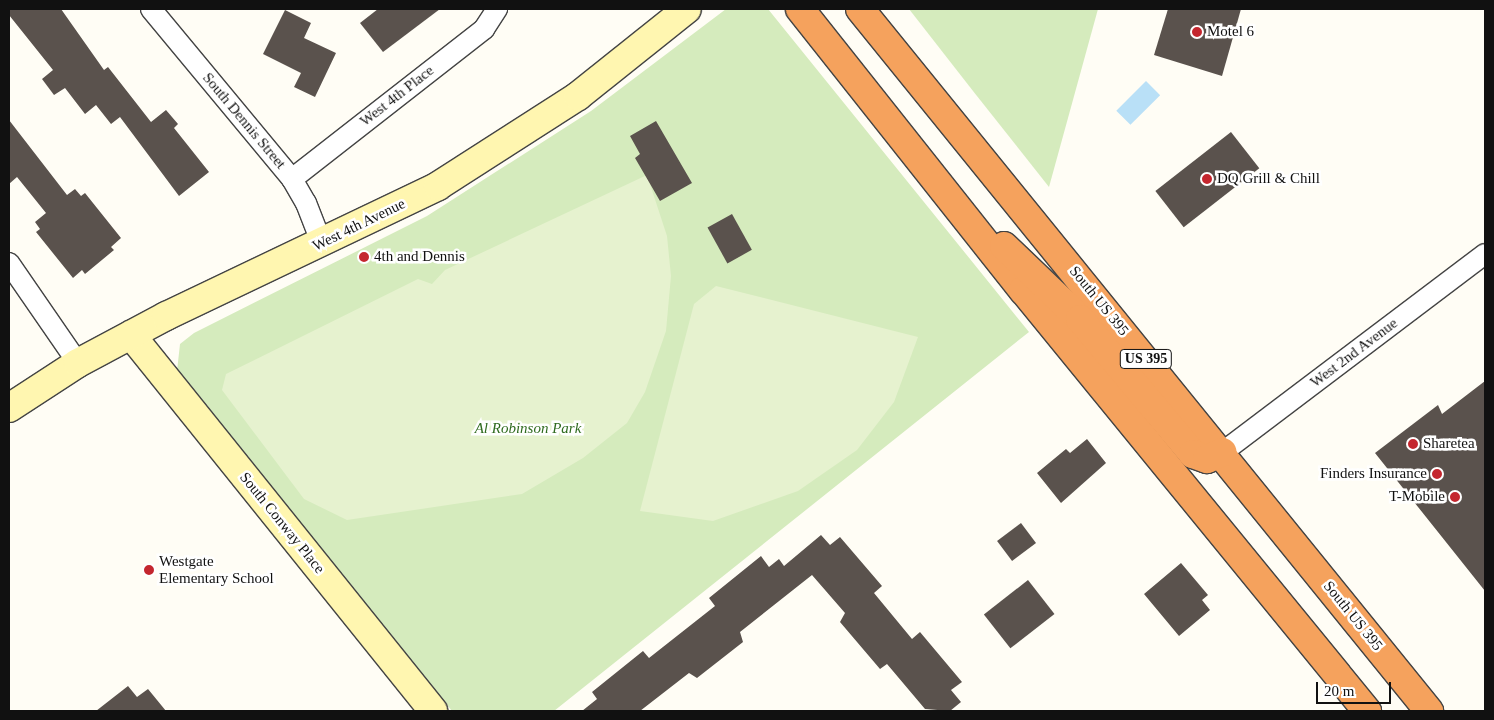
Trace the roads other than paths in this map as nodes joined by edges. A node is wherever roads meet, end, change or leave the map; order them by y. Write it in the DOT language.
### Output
graph roads {
  1 [pos="151,9"];
  2 [pos="497,9"];
  3 [pos="687,9"];
  4 [pos="860,9"];
  5 [pos="802,11"];
  6 [pos="292,179"];
  7 [pos="952,201"];
  8 [pos="322,244"];
  9 [pos="1485,254"];
  10 [pos="9,263"];
  11 [pos="131,335"];
  12 [pos="78,363"];
  13 [pos="9,408"];
  14 [pos="1223,452"];
  15 [pos="433,711"];
  16 [pos="1367,711"];
  17 [pos="1429,711"];
  1 -- 6 [label="street, South Dennis Street"];
  2 -- 6 [label="street, West 4th Place"];
  3 -- 8 [label="street, West 4th Avenue"];
  4 -- 14 [label="highway, South US 395 / US 395"];
  5 -- 7 [label="highway"];
  6 -- 8 [label="street, South Dennis Street"];
  7 -- 14 [label="highway"];
  7 -- 16 [label="highway"];
  8 -- 11 [label="street, West 4th Avenue"];
  9 -- 14 [label="street, West 2nd Avenue"];
  10 -- 12 [label="street"];
  11 -- 12 [label="street, West 4th Avenue"];
  11 -- 15 [label="street, South Conway Place"];
  12 -- 13 [label="street, West 4th Avenue"];
  14 -- 17 [label="highway, South US 395 / US 395"];
}
